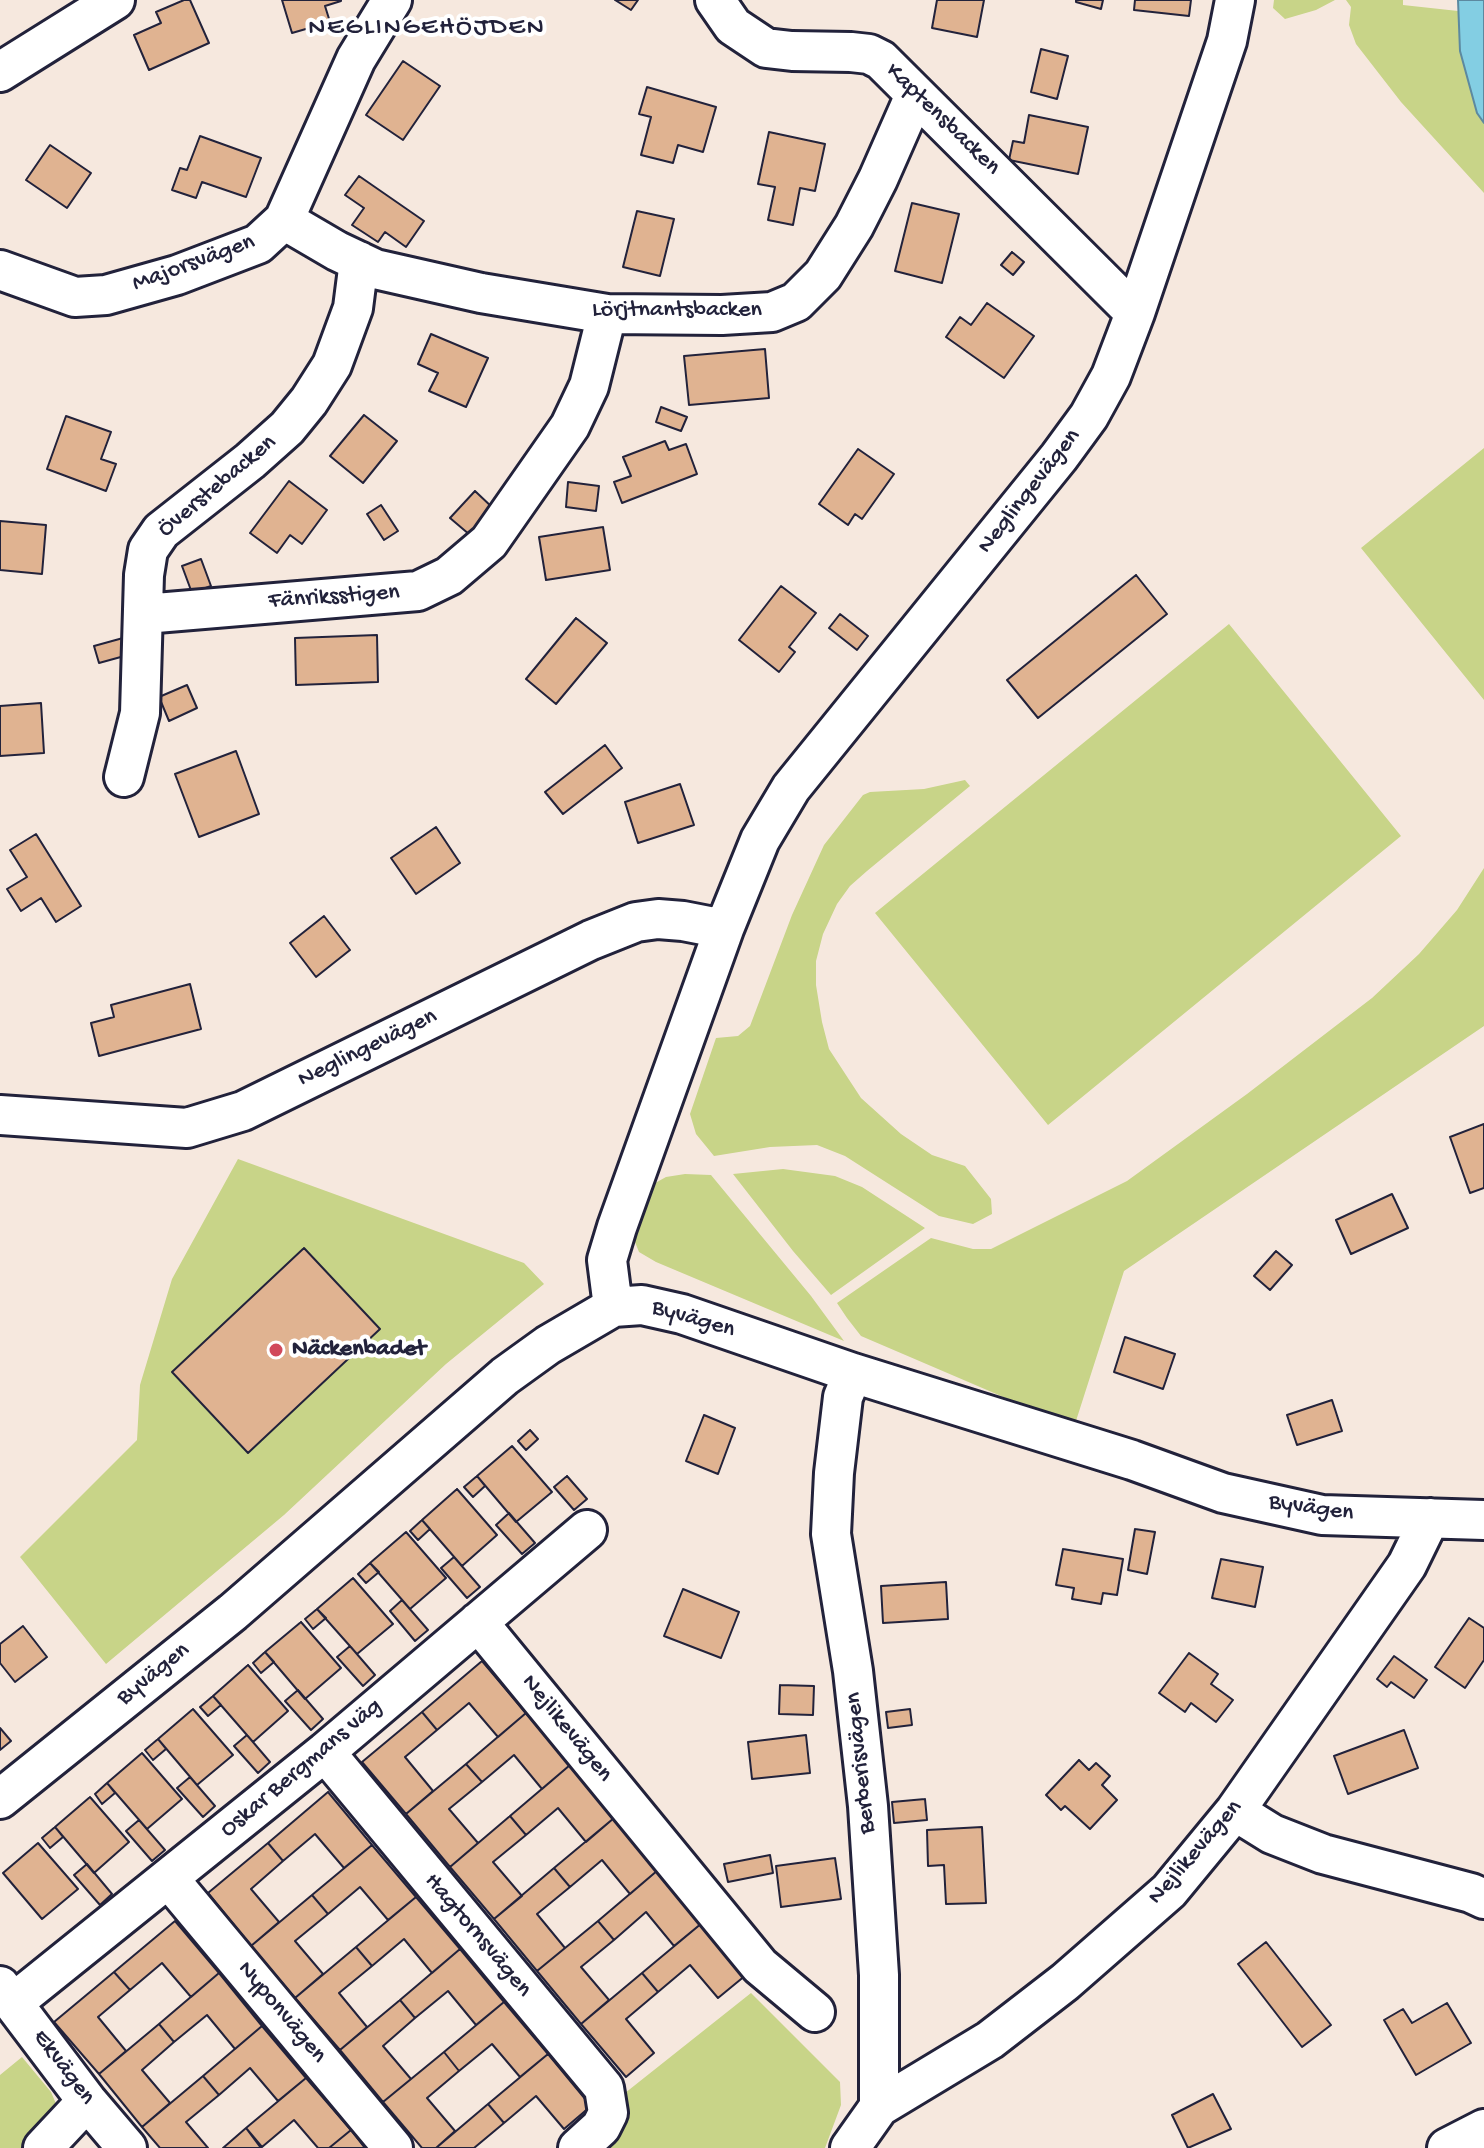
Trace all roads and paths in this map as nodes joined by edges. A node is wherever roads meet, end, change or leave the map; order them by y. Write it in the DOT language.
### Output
graph roads {
  1 [pos="115,0"];
  2 [pos="392,0"];
  3 [pos="715,0"];
  4 [pos="1235,0"];
  5 [pos="0,72"];
  6 [pos="915,95"];
  7 [pos="284,220"];
  8 [pos="359,261"];
  9 [pos="0,270"];
  10 [pos="1135,313"];
  11 [pos="607,314"];
  12 [pos="144,614"];
  13 [pos="124,777"];
  14 [pos="724,929"];
  15 [pos="0,1115"];
  16 [pos="613,1307"];
  17 [pos="853,1373"];
  18 [pos="1430,1518"];
  19 [pos="1484,1520"];
  20 [pos="587,1530"];
  21 [pos="478,1622"];
  22 [pos="325,1752"];
  23 [pos="0,1799"];
  24 [pos="1235,1811"];
  25 [pos="169,1879"];
  26 [pos="1484,1899"];
  27 [pos="7,1994"];
  28 [pos="815,2012"];
  29 [pos="87,2101"];
  30 [pos="879,2107"];
  31 [pos="1484,2129"];
  32 [pos="590,2138"];
  33 [pos="43,2148"];
  34 [pos="127,2148"];
  35 [pos="393,2148"];
  36 [pos="850,2148"];
  37 [pos="1447,2148"];
  1 -- 5 [label="street"];
  2 -- 7 [label="street, Majorsvägen"];
  3 -- 6 [label="street, Kaptensbacken"];
  4 -- 10 [label="street, Neglingevägen"];
  6 -- 10 [label="street, Kaptensbacken"];
  6 -- 11 [label="street, Lörjtnantsbacken"];
  7 -- 8 [label="street, Lörjtnantsbacken"];
  7 -- 9 [label="street, Majorsvägen"];
  8 -- 11 [label="street, Lörjtnantsbacken"];
  8 -- 12 [label="street, Överstebacken"];
  10 -- 14 [label="street, Neglingevägen"];
  11 -- 12 [label="street, Fänriksstigen"];
  12 -- 13 [label="street, Överstebacken"];
  14 -- 15 [label="street, Neglingevägen"];
  14 -- 16 [label="street, Neglingevägen"];
  16 -- 17 [label="street, Byvägen"];
  16 -- 23 [label="street, Byvägen"];
  17 -- 18 [label="street, Byvägen"];
  17 -- 30 [label="street, Berberisvägen"];
  18 -- 19 [label="street, Byvägen"];
  18 -- 24 [label="street, Nejlikevägen"];
  20 -- 21 [label="street, Oskar Bergmans väg"];
  21 -- 22 [label="street, Oskar Bergmans väg"];
  21 -- 28 [label="street, Nejlikevägen"];
  22 -- 25 [label="street, Oskar Bergmans väg"];
  22 -- 32 [label="street, Hagtornsvägen"];
  24 -- 26 [label="street"];
  24 -- 30 [label="street, Nejlikevägen"];
  25 -- 27 [label="street, Oskar Bergmans väg"];
  25 -- 35 [label="street, Nyponvägen"];
  27 -- 29 [label="street, Ekvägen"];
  29 -- 33 [label="street"];
  29 -- 34 [label="street, Ekvägen"];
  30 -- 36 [label="street"];
  31 -- 37 [label="street"];
}
